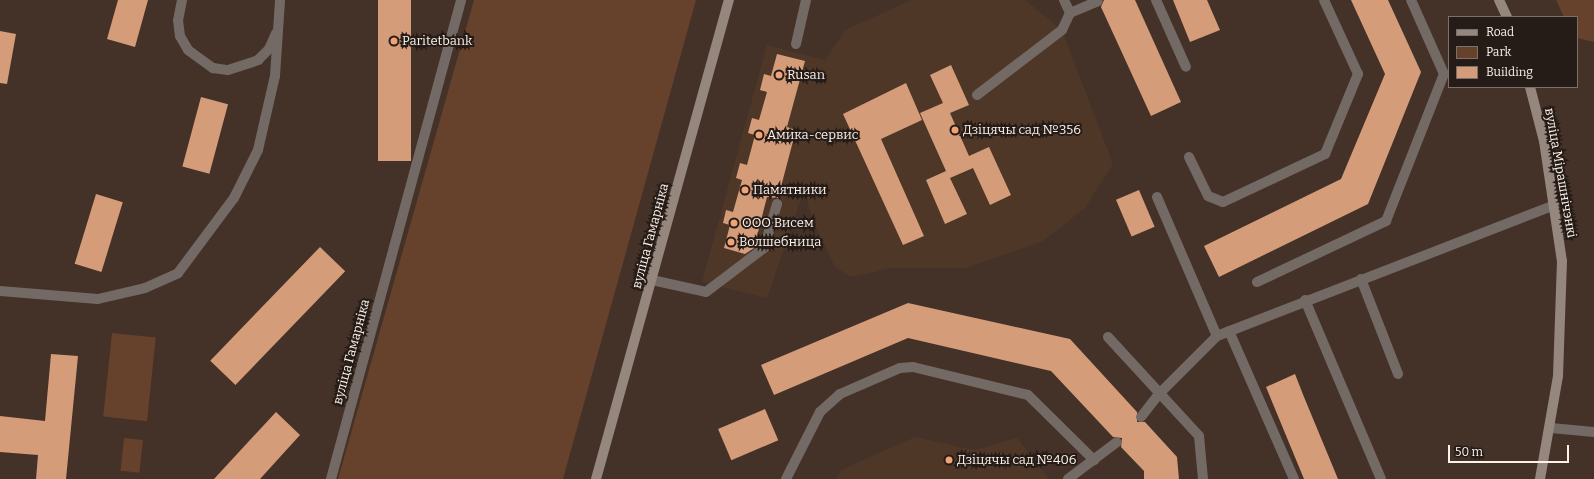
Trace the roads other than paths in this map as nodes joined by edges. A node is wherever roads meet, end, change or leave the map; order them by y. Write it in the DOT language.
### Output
graph roads {
  1 [pos="182,0"];
  2 [pos="274,0"];
  3 [pos="280,0"];
  4 [pos="461,0"];
  5 [pos="729,0"];
  6 [pos="806,0"];
  7 [pos="1064,0"];
  8 [pos="1156,0"];
  9 [pos="1324,0"];
  10 [pos="1411,0"];
  11 [pos="1499,0"];
  12 [pos="1098,1"];
  13 [pos="1070,13"];
  14 [pos="1507,16"];
  15 [pos="280,20"];
  16 [pos="796,44"];
  17 [pos="1186,67"];
  18 [pos="1530,88"];
  19 [pos="977,95"];
  20 [pos="1189,157"];
  21 [pos="1157,197"];
  22 [pos="777,204"];
  23 [pos="1555,205"];
  24 [pos="1361,279"];
  25 [pos="652,280"];
  26 [pos="1257,282"];
  27 [pos="0,291"];
  28 [pos="1305,300"];
  29 [pos="1229,331"];
  30 [pos="1217,336"];
  31 [pos="1108,337"];
  32 [pos="1398,374"];
  33 [pos="1158,394"];
  34 [pos="1141,417"];
  35 [pos="1551,428"];
  36 [pos="1594,432"];
  37 [pos="1117,442"];
  38 [pos="1094,460"];
  39 [pos="331,479"];
  40 [pos="596,479"];
  41 [pos="786,479"];
  42 [pos="1068,479"];
  43 [pos="1203,479"];
  44 [pos="1294,479"];
  45 [pos="1381,479"];
  46 [pos="1540,479"];
  1 -- 15 [label="street"];
  2 -- 15 [label="street"];
  3 -- 15 [label="street"];
  4 -- 39 [label="street, вуліца Гамарніка"];
  5 -- 25 [label="main road, вуліца Гамарніка"];
  6 -- 16 [label="street"];
  7 -- 13 [label="street"];
  8 -- 17 [label="street"];
  9 -- 20 [label="street"];
  10 -- 26 [label="street"];
  11 -- 14 [label="main road"];
  12 -- 13 [label="street"];
  13 -- 19 [label="street"];
  15 -- 27 [label="street"];
  18 -- 23 [label="main road, вуліца Мірашнічэнкі"];
  21 -- 30 [label="street"];
  22 -- 25 [label="street"];
  23 -- 24 [label="street"];
  23 -- 35 [label="main road, вуліца Мірашнічэнкі"];
  24 -- 28 [label="street"];
  24 -- 32 [label="street"];
  25 -- 40 [label="main road, вуліца Гамарніка"];
  28 -- 29 [label="street"];
  28 -- 45 [label="street"];
  29 -- 30 [label="street"];
  29 -- 44 [label="street"];
  30 -- 33 [label="street"];
  31 -- 33 [label="street"];
  33 -- 34 [label="street"];
  33 -- 43 [label="street"];
  35 -- 36 [label="street"];
  35 -- 46 [label="main road, вуліца Мірашнічэнкі"];
  37 -- 38 [label="street"];
  38 -- 41 [label="street"];
  38 -- 42 [label="street"];
}
